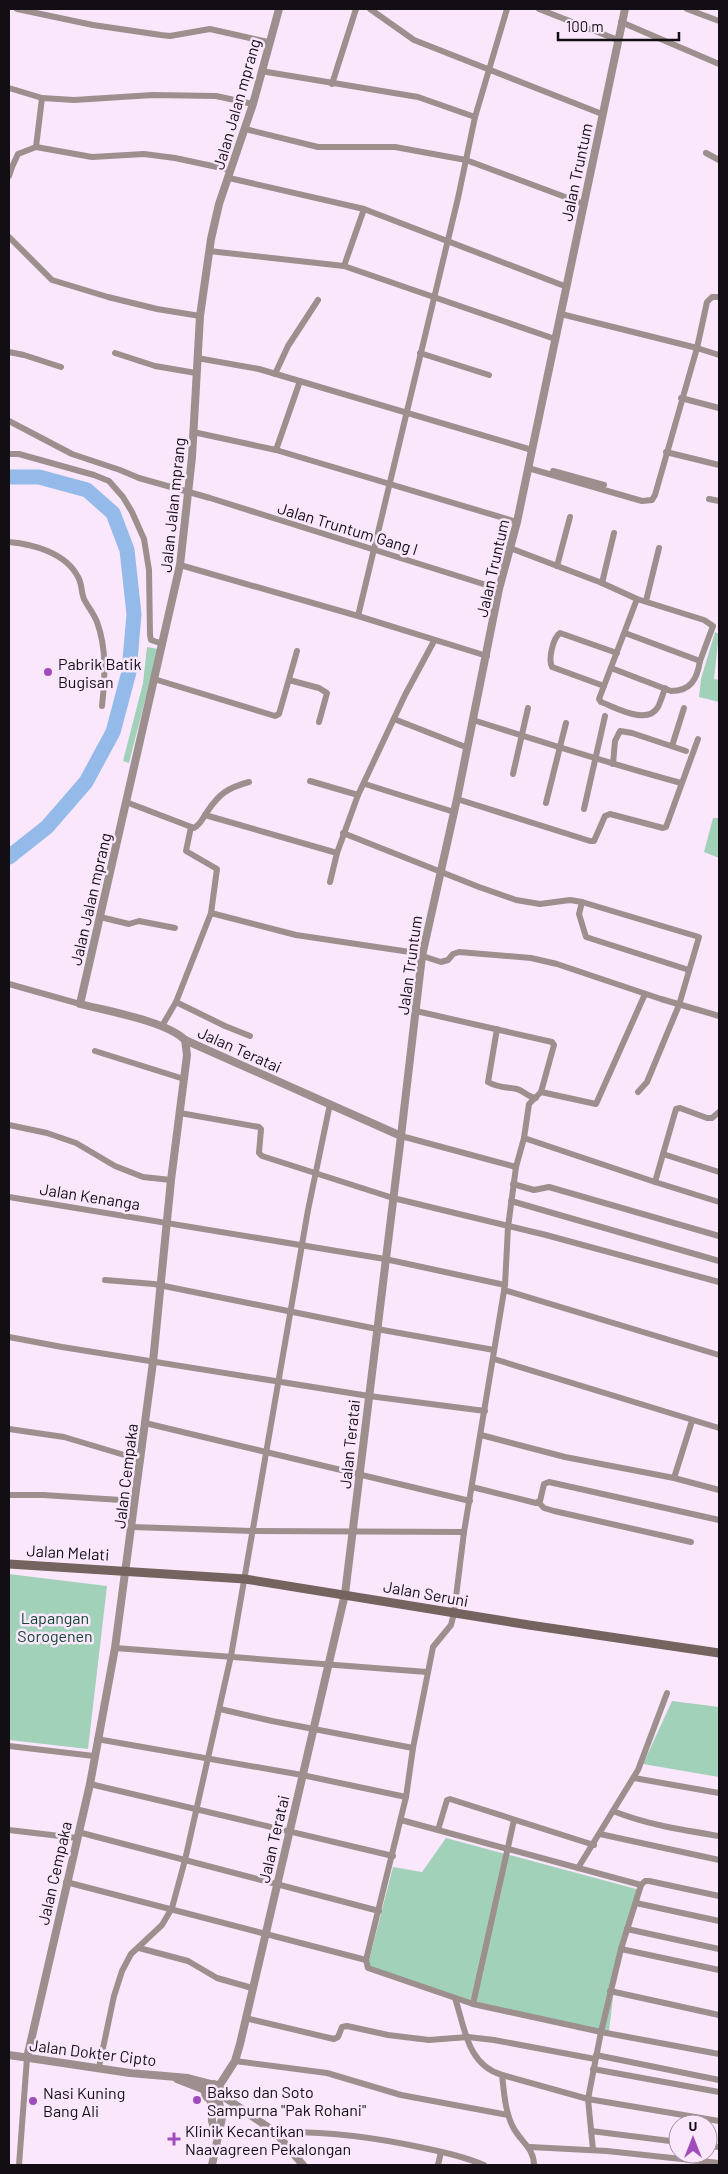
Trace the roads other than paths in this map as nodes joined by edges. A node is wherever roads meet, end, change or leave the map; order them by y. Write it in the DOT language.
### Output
graph roads {
  1 [pos="17,9"];
  2 [pos="279,9"];
  3 [pos="356,9"];
  4 [pos="370,9"];
  5 [pos="507,9"];
  6 [pos="539,9"];
  7 [pos="624,9"];
  8 [pos="687,9"];
  9 [pos="719,21"];
  10 [pos="621,22"];
  11 [pos="618,40"];
  12 [pos="268,42"];
  13 [pos="719,64"];
  14 [pos="489,70"];
  15 [pos="260,71"];
  16 [pos="332,84"];
  17 [pos="9,88"];
  18 [pos="42,98"];
  19 [pos="253,104"];
  20 [pos="602,114"];
  21 [pos="475,117"];
  22 [pos="245,129"];
  23 [pos="36,148"];
  24 [pos="706,153"];
  25 [pos="466,160"];
  26 [pos="719,160"];
  27 [pos="10,167"];
  28 [pos="230,174"];
  29 [pos="9,176"];
  30 [pos="584,204"];
  31 [pos="364,208"];
  32 [pos="9,237"];
  33 [pos="447,241"];
  34 [pos="209,251"];
  35 [pos="344,266"];
  36 [pos="567,287"];
  37 [pos="719,296"];
  38 [pos="434,297"];
  39 [pos="318,300"];
  40 [pos="561,314"];
  41 [pos="200,316"];
  42 [pos="556,339"];
  43 [pos="697,348"];
  44 [pos="9,352"];
  45 [pos="420,353"];
  46 [pos="115,354"];
  47 [pos="719,355"];
  48 [pos="197,358"];
  49 [pos="61,367"];
  50 [pos="196,373"];
  51 [pos="275,374"];
  52 [pos="489,375"];
  53 [pos="300,381"];
  54 [pos="681,398"];
  55 [pos="719,408"];
  56 [pos="406,414"];
  57 [pos="9,421"];
  58 [pos="193,432"];
  59 [pos="276,450"];
  60 [pos="532,450"];
  61 [pos="666,452"];
  62 [pos="9,454"];
  63 [pos="719,465"];
  64 [pos="529,466"];
  65 [pos="390,483"];
  66 [pos="190,492"];
  67 [pos="709,499"];
  68 [pos="719,501"];
  69 [pos="570,518"];
  70 [pos="517,522"];
  71 [pos="614,534"];
  72 [pos="9,542"];
  73 [pos="510,548"];
  74 [pos="659,548"];
  75 [pos="373,550"];
  76 [pos="180,565"];
  77 [pos="557,566"];
  78 [pos="602,583"];
  79 [pos="499,589"];
  80 [pos="637,598"];
  81 [pos="646,601"];
  82 [pos="358,616"];
  83 [pos="716,627"];
  84 [pos="624,633"];
  85 [pos="434,641"];
  86 [pos="163,644"];
  87 [pos="297,651"];
  88 [pos="617,653"];
  89 [pos="487,656"];
  90 [pos="700,662"];
  91 [pos="611,668"];
  92 [pos="154,679"];
  93 [pos="289,680"];
  94 [pos="604,686"];
  95 [pos="665,688"];
  96 [pos="102,706"];
  97 [pos="528,708"];
  98 [pos="684,708"];
  99 [pos="605,716"];
  100 [pos="394,719"];
  101 [pos="474,720"];
  102 [pos="319,722"];
  103 [pos="566,724"];
  104 [pos="522,735"];
  105 [pos="698,739"];
  106 [pos="560,746"];
  107 [pos="672,746"];
  108 [pos="468,748"];
  109 [pos="686,751"];
  110 [pos="596,760"];
  111 [pos="612,764"];
  112 [pos="513,774"];
  113 [pos="310,781"];
  114 [pos="249,782"];
  115 [pos="681,783"];
  116 [pos="365,784"];
  117 [pos="358,795"];
  118 [pos="457,799"];
  119 [pos="126,802"];
  120 [pos="546,803"];
  121 [pos="584,809"];
  122 [pos="447,810"];
  123 [pos="205,815"];
  124 [pos="191,827"];
  125 [pos="343,833"];
  126 [pos="337,854"];
  127 [pos="440,872"];
  128 [pos="330,882"];
  129 [pos="582,902"];
  130 [pos="211,913"];
  131 [pos="100,917"];
  132 [pos="175,928"];
  133 [pos="415,954"];
  134 [pos="689,970"];
  135 [pos="9,984"];
  136 [pos="645,994"];
  137 [pos="176,1002"];
  138 [pos="80,1004"];
  139 [pos="678,1004"];
  140 [pos="416,1011"];
  141 [pos="719,1016"];
  142 [pos="162,1026"];
  143 [pos="497,1029"];
  144 [pos="250,1036"];
  145 [pos="185,1040"];
  146 [pos="95,1051"];
  147 [pos="177,1078"];
  148 [pos="541,1092"];
  149 [pos="638,1092"];
  150 [pos="536,1098"];
  151 [pos="330,1104"];
  152 [pos="719,1112"];
  153 [pos="180,1113"];
  154 [pos="712,1118"];
  155 [pos="719,1122"];
  156 [pos="9,1125"];
  157 [pos="401,1136"];
  158 [pos="524,1138"];
  159 [pos="663,1154"];
  160 [pos="516,1167"];
  161 [pos="719,1172"];
  162 [pos="316,1173"];
  163 [pos="164,1179"];
  164 [pos="655,1182"];
  165 [pos="513,1184"];
  166 [pos="9,1197"];
  167 [pos="393,1198"];
  168 [pos="511,1201"];
  169 [pos="719,1202"];
  170 [pos="161,1221"];
  171 [pos="508,1226"];
  172 [pos="719,1236"];
  173 [pos="303,1245"];
  174 [pos="385,1259"];
  175 [pos="719,1261"];
  176 [pos="105,1280"];
  177 [pos="719,1282"];
  178 [pos="154,1284"];
  179 [pos="504,1287"];
  180 [pos="291,1312"];
  181 [pos="377,1329"];
  182 [pos="9,1336"];
  183 [pos="494,1350"];
  184 [pos="719,1355"];
  185 [pos="494,1359"];
  186 [pos="147,1361"];
  187 [pos="279,1381"];
  188 [pos="369,1396"];
  189 [pos="485,1411"];
  190 [pos="692,1421"];
  191 [pos="145,1423"];
  192 [pos="719,1428"];
  193 [pos="9,1429"];
  194 [pos="481,1435"];
  195 [pos="267,1451"];
  196 [pos="140,1460"];
  197 [pos="360,1474"];
  198 [pos="674,1478"];
  199 [pos="472,1487"];
  200 [pos="719,1490"];
  201 [pos="9,1495"];
  202 [pos="470,1501"];
  203 [pos="538,1502"];
  204 [pos="135,1504"];
  205 [pos="719,1520"];
  206 [pos="132,1527"];
  207 [pos="253,1531"];
  208 [pos="352,1532"];
  209 [pos="464,1532"];
  210 [pos="691,1542"];
  211 [pos="9,1564"];
  212 [pos="126,1570"];
  213 [pos="245,1579"];
  214 [pos="345,1594"];
  215 [pos="454,1613"];
  216 [pos="115,1648"];
  217 [pos="719,1653"];
  218 [pos="231,1656"];
  219 [pos="328,1665"];
  220 [pos="427,1672"];
  221 [pos="667,1693"];
  222 [pos="220,1709"];
  223 [pos="313,1729"];
  224 [pos="97,1739"];
  225 [pos="9,1746"];
  226 [pos="413,1748"];
  227 [pos="94,1756"];
  228 [pos="208,1758"];
  229 [pos="302,1775"];
  230 [pos="634,1778"];
  231 [pos="90,1784"];
  232 [pos="719,1793"];
  233 [pos="406,1797"];
  234 [pos="195,1809"];
  235 [pos="614,1810"];
  236 [pos="401,1820"];
  237 [pos="514,1820"];
  238 [pos="9,1830"];
  239 [pos="438,1830"];
  240 [pos="288,1831"];
  241 [pos="600,1834"];
  242 [pos="77,1835"];
  243 [pos="719,1836"];
  244 [pos="594,1845"];
  245 [pos="507,1850"];
  246 [pos="393,1856"];
  247 [pos="185,1860"];
  248 [pos="719,1860"];
  249 [pos="578,1868"];
  250 [pos="66,1882"];
  251 [pos="276,1884"];
  252 [pos="641,1885"];
  253 [pos="719,1896"];
  254 [pos="636,1903"];
  255 [pos="172,1908"];
  256 [pos="379,1911"];
  257 [pos="719,1921"];
  258 [pos="627,1929"];
  259 [pos="265,1933"];
  260 [pos="139,1948"];
  261 [pos="621,1949"];
  262 [pos="719,1949"];
  263 [pos="366,1960"];
  264 [pos="719,1970"];
  265 [pos="252,1988"];
  266 [pos="610,1991"];
  267 [pos="455,1998"];
  268 [pos="473,2004"];
  269 [pos="719,2015"];
  270 [pos="245,2018"];
  271 [pos="601,2032"];
  272 [pos="468,2038"];
  273 [pos="719,2054"];
  274 [pos="9,2055"];
  275 [pos="596,2057"];
  276 [pos="27,2058"];
  277 [pos="235,2061"];
  278 [pos="99,2067"];
  279 [pos="593,2069"];
  280 [pos="502,2075"];
  281 [pos="719,2080"];
  282 [pos="214,2092"];
  283 [pos="719,2092"];
  284 [pos="588,2098"];
  285 [pos="508,2115"];
  286 [pos="719,2120"];
  287 [pos="591,2130"];
  288 [pos="275,2132"];
  289 [pos="668,2141"];
  290 [pos="530,2147"];
  291 [pos="593,2150"];
  292 [pos="441,2152"];
  293 [pos="719,2163"];
  294 [pos="19,2165"];
  295 [pos="212,2165"];
  296 [pos="303,2165"];
  297 [pos="438,2165"];
  298 [pos="484,2165"];
  299 [pos="534,2165"];
  1 -- 12 [label="street"];
  2 -- 12 [label="street, Jalan Jalan mprang"];
  3 -- 16 [label="street"];
  4 -- 14 [label="street"];
  5 -- 14 [label="street"];
  6 -- 11 [label="street"];
  7 -- 10 [label="street, Jalan Truntum"];
  8 -- 9 [label="street"];
  10 -- 11 [label="street, Jalan Truntum"];
  10 -- 13 [label="street"];
  11 -- 20 [label="street, Jalan Truntum"];
  12 -- 15 [label="street, Jalan Jalan mprang"];
  14 -- 20 [label="street"];
  14 -- 21 [label="street"];
  15 -- 16 [label="street"];
  15 -- 19 [label="street, Jalan Jalan mprang"];
  16 -- 21 [label="street"];
  17 -- 18 [label="street"];
  18 -- 19 [label="street"];
  18 -- 23 [label="street"];
  19 -- 22 [label="street, Jalan Jalan mprang"];
  20 -- 30 [label="street, Jalan Truntum"];
  21 -- 25 [label="street"];
  22 -- 25 [label="street"];
  22 -- 28 [label="street, Jalan Jalan mprang"];
  23 -- 27 [label="street"];
  23 -- 28 [label="street"];
  24 -- 26 [label="street"];
  25 -- 30 [label="street"];
  25 -- 33 [label="street"];
  27 -- 29 [label="street"];
  28 -- 31 [label="street"];
  28 -- 34 [label="street, Jalan Jalan mprang"];
  30 -- 36 [label="street, Jalan Truntum"];
  31 -- 33 [label="street"];
  31 -- 35 [label="street"];
  32 -- 41 [label="street"];
  33 -- 36 [label="street"];
  33 -- 38 [label="street"];
  34 -- 35 [label="street"];
  34 -- 41 [label="street, Jalan Jalan mprang"];
  35 -- 38 [label="street"];
  36 -- 40 [label="street, Jalan Truntum"];
  37 -- 43 [label="street"];
  38 -- 42 [label="street"];
  38 -- 45 [label="street"];
  39 -- 51 [label="street"];
  40 -- 42 [label="street, Jalan Truntum"];
  40 -- 43 [label="street"];
  41 -- 48 [label="street, Jalan Jalan mprang"];
  42 -- 60 [label="street, Jalan Truntum"];
  43 -- 47 [label="street"];
  43 -- 54 [label="street"];
  44 -- 49 [label="street"];
  45 -- 52 [label="street"];
  45 -- 56 [label="street"];
  46 -- 50 [label="street"];
  48 -- 50 [label="street, Jalan Jalan mprang"];
  48 -- 51 [label="street"];
  50 -- 58 [label="street, Jalan Jalan mprang"];
  51 -- 53 [label="street"];
  53 -- 56 [label="street"];
  53 -- 59 [label="street"];
  54 -- 55 [label="street"];
  54 -- 61 [label="street"];
  56 -- 60 [label="street"];
  56 -- 65 [label="street"];
  57 -- 66 [label="street, Jalan Truntum Gang I"];
  58 -- 59 [label="street"];
  58 -- 66 [label="street, Jalan Jalan mprang"];
  59 -- 65 [label="street"];
  60 -- 64 [label="street, Jalan Truntum"];
  61 -- 63 [label="street"];
  61 -- 64 [label="street"];
  62 -- 86 [label="street"];
  64 -- 70 [label="street, Jalan Truntum"];
  65 -- 70 [label="street"];
  65 -- 75 [label="street"];
  66 -- 75 [label="street, Jalan Truntum Gang I"];
  66 -- 76 [label="street, Jalan Jalan mprang"];
  67 -- 68 [label="street"];
  69 -- 77 [label="street"];
  70 -- 73 [label="street, Jalan Truntum"];
  71 -- 78 [label="street"];
  72 -- 96 [label="street"];
  73 -- 77 [label="street"];
  73 -- 79 [label="street, Jalan Truntum"];
  74 -- 81 [label="street"];
  75 -- 79 [label="street, Jalan Truntum Gang I"];
  75 -- 82 [label="street"];
  76 -- 82 [label="street"];
  76 -- 86 [label="street, Jalan Jalan mprang"];
  77 -- 78 [label="street"];
  78 -- 80 [label="street"];
  79 -- 89 [label="street, Jalan Truntum"];
  80 -- 81 [label="street"];
  80 -- 84 [label="street"];
  81 -- 83 [label="street"];
  82 -- 85 [label="street"];
  83 -- 90 [label="street"];
  84 -- 88 [label="street"];
  84 -- 90 [label="street"];
  85 -- 89 [label="street"];
  85 -- 100 [label="street"];
  86 -- 92 [label="street, Jalan Jalan mprang"];
  87 -- 93 [label="street"];
  88 -- 91 [label="street"];
  88 -- 94 [label="street"];
  89 -- 101 [label="street, Jalan Truntum"];
  90 -- 95 [label="street"];
  91 -- 94 [label="street"];
  91 -- 95 [label="street"];
  92 -- 93 [label="street"];
  92 -- 119 [label="street, Jalan Jalan mprang"];
  93 -- 102 [label="street"];
  94 -- 95 [label="street"];
  97 -- 104 [label="street"];
  98 -- 107 [label="street"];
  99 -- 110 [label="street"];
  100 -- 108 [label="street"];
  100 -- 116 [label="street"];
  101 -- 104 [label="street"];
  101 -- 108 [label="street, Jalan Truntum"];
  103 -- 106 [label="street"];
  104 -- 106 [label="street"];
  104 -- 112 [label="street"];
  105 -- 115 [label="street"];
  106 -- 110 [label="street"];
  106 -- 120 [label="street"];
  107 -- 109 [label="street"];
  107 -- 111 [label="street"];
  108 -- 118 [label="street, Jalan Truntum"];
  110 -- 111 [label="street"];
  110 -- 121 [label="street"];
  111 -- 115 [label="street"];
  113 -- 117 [label="street"];
  114 -- 123 [label="street"];
  115 -- 118 [label="street"];
  116 -- 117 [label="street"];
  116 -- 122 [label="street"];
  117 -- 125 [label="street"];
  118 -- 122 [label="street, Jalan Truntum"];
  119 -- 124 [label="street"];
  119 -- 131 [label="street, Jalan Jalan mprang"];
  122 -- 127 [label="street, Jalan Truntum"];
  123 -- 124 [label="street"];
  123 -- 126 [label="street"];
  124 -- 130 [label="street"];
  125 -- 126 [label="street"];
  125 -- 127 [label="street"];
  126 -- 128 [label="street"];
  127 -- 129 [label="street"];
  127 -- 133 [label="street, Jalan Truntum"];
  129 -- 134 [label="street"];
  129 -- 134 [label="street"];
  130 -- 133 [label="street"];
  130 -- 137 [label="street"];
  131 -- 132 [label="street"];
  131 -- 138 [label="street, Jalan Jalan mprang"];
  133 -- 136 [label="street"];
  133 -- 140 [label="street, Jalan Truntum"];
  134 -- 139 [label="street"];
  135 -- 138 [label="street"];
  136 -- 139 [label="street"];
  136 -- 148 [label="street"];
  137 -- 142 [label="street"];
  137 -- 144 [label="street"];
  138 -- 142 [label="street, Jalan Teratai"];
  139 -- 141 [label="street"];
  139 -- 149 [label="street"];
  140 -- 143 [label="street"];
  140 -- 157 [label="street, Jalan Truntum"];
  142 -- 145 [label="street, Jalan Teratai"];
  143 -- 148 [label="street"];
  143 -- 150 [label="street"];
  145 -- 147 [label="street, Jalan Cempaka"];
  145 -- 151 [label="street, Jalan Teratai"];
  146 -- 147 [label="street"];
  147 -- 153 [label="street, Jalan Cempaka"];
  148 -- 150 [label="street"];
  150 -- 158 [label="street"];
  151 -- 157 [label="street, Jalan Teratai"];
  151 -- 162 [label="street"];
  152 -- 154 [label="street"];
  153 -- 162 [label="street"];
  153 -- 163 [label="street, Jalan Cempaka"];
  154 -- 155 [label="street"];
  154 -- 159 [label="street"];
  156 -- 163 [label="street"];
  157 -- 160 [label="street"];
  157 -- 167 [label="street, Jalan Teratai"];
  158 -- 160 [label="street"];
  158 -- 164 [label="street"];
  159 -- 161 [label="street"];
  159 -- 164 [label="street"];
  160 -- 165 [label="street"];
  162 -- 167 [label="street"];
  162 -- 173 [label="street"];
  163 -- 170 [label="street, Jalan Cempaka"];
  164 -- 169 [label="street"];
  165 -- 168 [label="street"];
  165 -- 172 [label="street"];
  166 -- 170 [label="street, Jalan Kenanga"];
  167 -- 171 [label="street"];
  167 -- 174 [label="street, Jalan Teratai"];
  168 -- 171 [label="street"];
  168 -- 175 [label="street"];
  170 -- 173 [label="street, Jalan Kenanga"];
  170 -- 178 [label="street, Jalan Cempaka"];
  171 -- 177 [label="street"];
  171 -- 179 [label="street"];
  173 -- 174 [label="street, Jalan Kenanga"];
  173 -- 180 [label="street"];
  174 -- 179 [label="street, Jalan Kenanga"];
  174 -- 181 [label="street, Jalan Teratai"];
  176 -- 178 [label="street"];
  178 -- 180 [label="street"];
  178 -- 186 [label="street, Jalan Cempaka"];
  179 -- 183 [label="street"];
  179 -- 184 [label="street, Jalan Kenanga"];
  180 -- 181 [label="street"];
  180 -- 187 [label="street"];
  181 -- 183 [label="street"];
  181 -- 188 [label="street, Jalan Teratai"];
  182 -- 186 [label="street"];
  183 -- 185 [label="street"];
  185 -- 189 [label="street"];
  185 -- 190 [label="street"];
  186 -- 187 [label="street"];
  186 -- 191 [label="street, Jalan Cempaka"];
  187 -- 188 [label="street"];
  187 -- 195 [label="street"];
  188 -- 189 [label="street"];
  188 -- 197 [label="street, Jalan Teratai"];
  189 -- 194 [label="street"];
  190 -- 192 [label="street"];
  190 -- 198 [label="street"];
  191 -- 195 [label="street"];
  191 -- 196 [label="street, Jalan Cempaka"];
  193 -- 196 [label="street"];
  194 -- 198 [label="street"];
  194 -- 199 [label="street"];
  195 -- 197 [label="street"];
  195 -- 207 [label="street"];
  196 -- 204 [label="street, Jalan Cempaka"];
  197 -- 202 [label="street"];
  197 -- 208 [label="street, Jalan Teratai"];
  198 -- 200 [label="street"];
  199 -- 202 [label="street"];
  199 -- 203 [label="street"];
  201 -- 204 [label="street"];
  202 -- 209 [label="street"];
  203 -- 205 [label="street"];
  203 -- 210 [label="street"];
  204 -- 206 [label="street, Jalan Cempaka"];
  206 -- 207 [label="street"];
  206 -- 212 [label="street, Jalan Cempaka"];
  207 -- 208 [label="street"];
  207 -- 213 [label="street"];
  208 -- 209 [label="street"];
  208 -- 214 [label="street, Jalan Teratai"];
  209 -- 215 [label="street"];
  211 -- 212 [label="main road, Jalan Melati"];
  212 -- 213 [label="main road, Jalan Seruni"];
  212 -- 216 [label="street, Jalan Cempaka"];
  213 -- 214 [label="main road, Jalan Seruni"];
  213 -- 218 [label="street"];
  214 -- 215 [label="main road, Jalan Seruni"];
  214 -- 219 [label="street, Jalan Teratai"];
  215 -- 217 [label="main road, Jalan Seruni"];
  215 -- 220 [label="street"];
  216 -- 218 [label="street"];
  216 -- 224 [label="street, Jalan Cempaka"];
  218 -- 219 [label="street"];
  218 -- 222 [label="street"];
  219 -- 220 [label="street"];
  219 -- 223 [label="street, Jalan Teratai"];
  220 -- 226 [label="street"];
  221 -- 230 [label="street"];
  222 -- 223 [label="street"];
  222 -- 228 [label="street"];
  223 -- 226 [label="street"];
  223 -- 229 [label="street, Jalan Teratai"];
  224 -- 227 [label="street, Jalan Cempaka"];
  224 -- 228 [label="street"];
  225 -- 227 [label="street"];
  226 -- 233 [label="street"];
  227 -- 231 [label="street, Jalan Cempaka"];
  228 -- 229 [label="street"];
  228 -- 234 [label="street"];
  229 -- 233 [label="street"];
  229 -- 240 [label="street, Jalan Teratai"];
  230 -- 232 [label="street"];
  230 -- 235 [label="street"];
  231 -- 234 [label="street"];
  231 -- 242 [label="street, Jalan Cempaka"];
  233 -- 236 [label="street"];
  234 -- 240 [label="street"];
  234 -- 247 [label="street"];
  235 -- 241 [label="street"];
  235 -- 243 [label="street"];
  236 -- 239 [label="street"];
  236 -- 246 [label="street"];
  237 -- 239 [label="street"];
  237 -- 244 [label="street"];
  237 -- 245 [label="street"];
  238 -- 242 [label="street"];
  239 -- 245 [label="street"];
  240 -- 246 [label="street"];
  240 -- 251 [label="street, Jalan Teratai"];
  241 -- 244 [label="street"];
  241 -- 248 [label="street"];
  242 -- 247 [label="street"];
  242 -- 250 [label="street, Jalan Cempaka"];
  244 -- 249 [label="street"];
  245 -- 249 [label="street"];
  245 -- 268 [label="street"];
  246 -- 256 [label="street"];
  247 -- 251 [label="street"];
  247 -- 255 [label="street"];
  249 -- 252 [label="street"];
  250 -- 255 [label="street"];
  250 -- 276 [label="street, Jalan Cempaka"];
  251 -- 256 [label="street"];
  251 -- 259 [label="street, Jalan Teratai"];
  252 -- 253 [label="street"];
  252 -- 254 [label="street"];
  254 -- 257 [label="street"];
  254 -- 258 [label="street"];
  255 -- 259 [label="street"];
  255 -- 260 [label="street"];
  256 -- 263 [label="street"];
  258 -- 261 [label="street"];
  258 -- 262 [label="street"];
  259 -- 263 [label="street"];
  259 -- 265 [label="street, Jalan Teratai"];
  260 -- 265 [label="street"];
  260 -- 278 [label="street"];
  261 -- 264 [label="street"];
  261 -- 266 [label="street"];
  263 -- 267 [label="street"];
  265 -- 270 [label="street, Jalan Teratai"];
  266 -- 269 [label="street"];
  266 -- 271 [label="street"];
  267 -- 268 [label="street"];
  267 -- 272 [label="street"];
  268 -- 271 [label="street"];
  270 -- 272 [label="street"];
  270 -- 277 [label="street, Jalan Teratai"];
  271 -- 273 [label="street"];
  271 -- 275 [label="street"];
  272 -- 275 [label="street"];
  272 -- 280 [label="street"];
  274 -- 276 [label="street, Jalan Dokter Cipto"];
  275 -- 279 [label="street"];
  275 -- 281 [label="street"];
  276 -- 278 [label="street, Jalan Dokter Cipto"];
  276 -- 294 [label="street"];
  277 -- 282 [label="street, Jalan Teratai"];
  277 -- 285 [label="street"];
  278 -- 282 [label="street, Jalan Dokter Cipto"];
  279 -- 283 [label="street"];
  279 -- 284 [label="street"];
  280 -- 284 [label="street"];
  280 -- 285 [label="street"];
  282 -- 288 [label="street"];
  282 -- 295 [label="street"];
  284 -- 286 [label="street"];
  284 -- 287 [label="street"];
  285 -- 290 [label="street"];
  287 -- 289 [label="street"];
  287 -- 291 [label="street"];
  288 -- 292 [label="street"];
  288 -- 296 [label="street"];
  290 -- 291 [label="street"];
  290 -- 299 [label="street"];
  291 -- 293 [label="street"];
  292 -- 297 [label="street"];
  292 -- 298 [label="street"];
}
